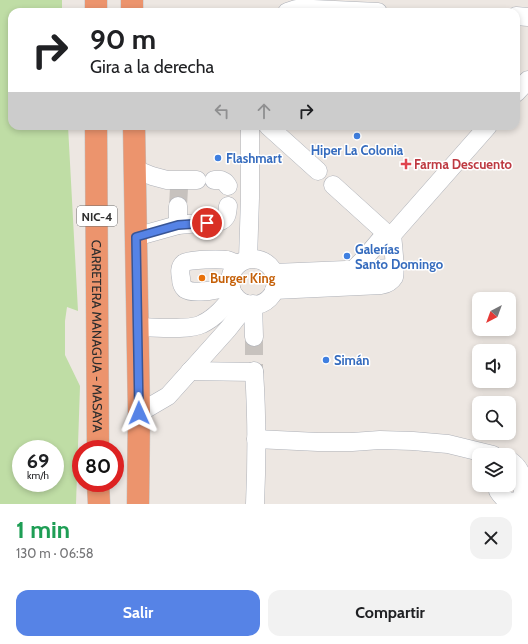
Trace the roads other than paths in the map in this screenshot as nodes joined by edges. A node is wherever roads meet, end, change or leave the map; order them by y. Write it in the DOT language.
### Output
graph roads {
  1 [pos="528,80"];
  2 [pos="520,89"];
  3 [pos="96,130"];
  4 [pos="134,130"];
  5 [pos="250,130"];
  6 [pos="272,130"];
  7 [pos="484,130"];
  8 [pos="135,169"];
  9 [pos="318,171"];
  10 [pos="213,182"];
  11 [pos="333,185"];
  12 [pos="178,206"];
  13 [pos="228,206"];
  14 [pos="178,225"];
  15 [pos="389,234"];
  16 [pos="136,237"];
  17 [pos="243,262"];
  18 [pos="394,268"];
  19 [pos="354,269"];
  20 [pos="274,281"];
  21 [pos="241,298"];
  22 [pos="137,327"];
  23 [pos="254,337"];
  24 [pos="190,371"];
  25 [pos="139,413"];
  26 [pos="256,439"];
  27 [pos="98,440"];
  28 [pos="472,450"];
  29 [pos="98,492"];
  30 [pos="99,504"];
  31 [pos="138,504"];
  32 [pos="255,504"];
  1 -- 2 [label="lane"];
  3 -- 27 [label="highway, CARRETERA MANAGUA - MASAYA / NIC-4"];
  4 -- 8 [label="highway, NIC-4"];
  5 -- 17 [label="lane"];
  6 -- 9 [label="lane"];
  7 -- 15 [label="lane"];
  8 -- 10 [label="lane"];
  8 -- 16 [label="highway, NIC-4"];
  11 -- 15 [label="lane"];
  12 -- 14 [label="lane"];
  13 -- 14 [label="lane"];
  14 -- 16 [label="lane"];
  15 -- 18 [label="lane"];
  15 -- 19 [label="lane"];
  16 -- 22 [label="highway, NIC-4"];
  17 -- 20 [label="lane"];
  17 -- 21 [label="lane"];
  17 -- 21 [label="lane"];
  18 -- 19 [label="lane"];
  18 -- 20 [label="lane"];
  19 -- 20 [label="lane"];
  20 -- 21 [label="lane"];
  21 -- 22 [label="lane"];
  21 -- 23 [label="lane"];
  21 -- 24 [label="lane"];
  22 -- 25 [label="highway, NIC-4"];
  24 -- 25 [label="lane"];
  24 -- 26 [label="lane"];
  25 -- 31 [label="highway, NIC-4"];
  26 -- 28 [label="lane"];
  26 -- 32 [label="lane"];
  29 -- 30 [label="highway"];
}
